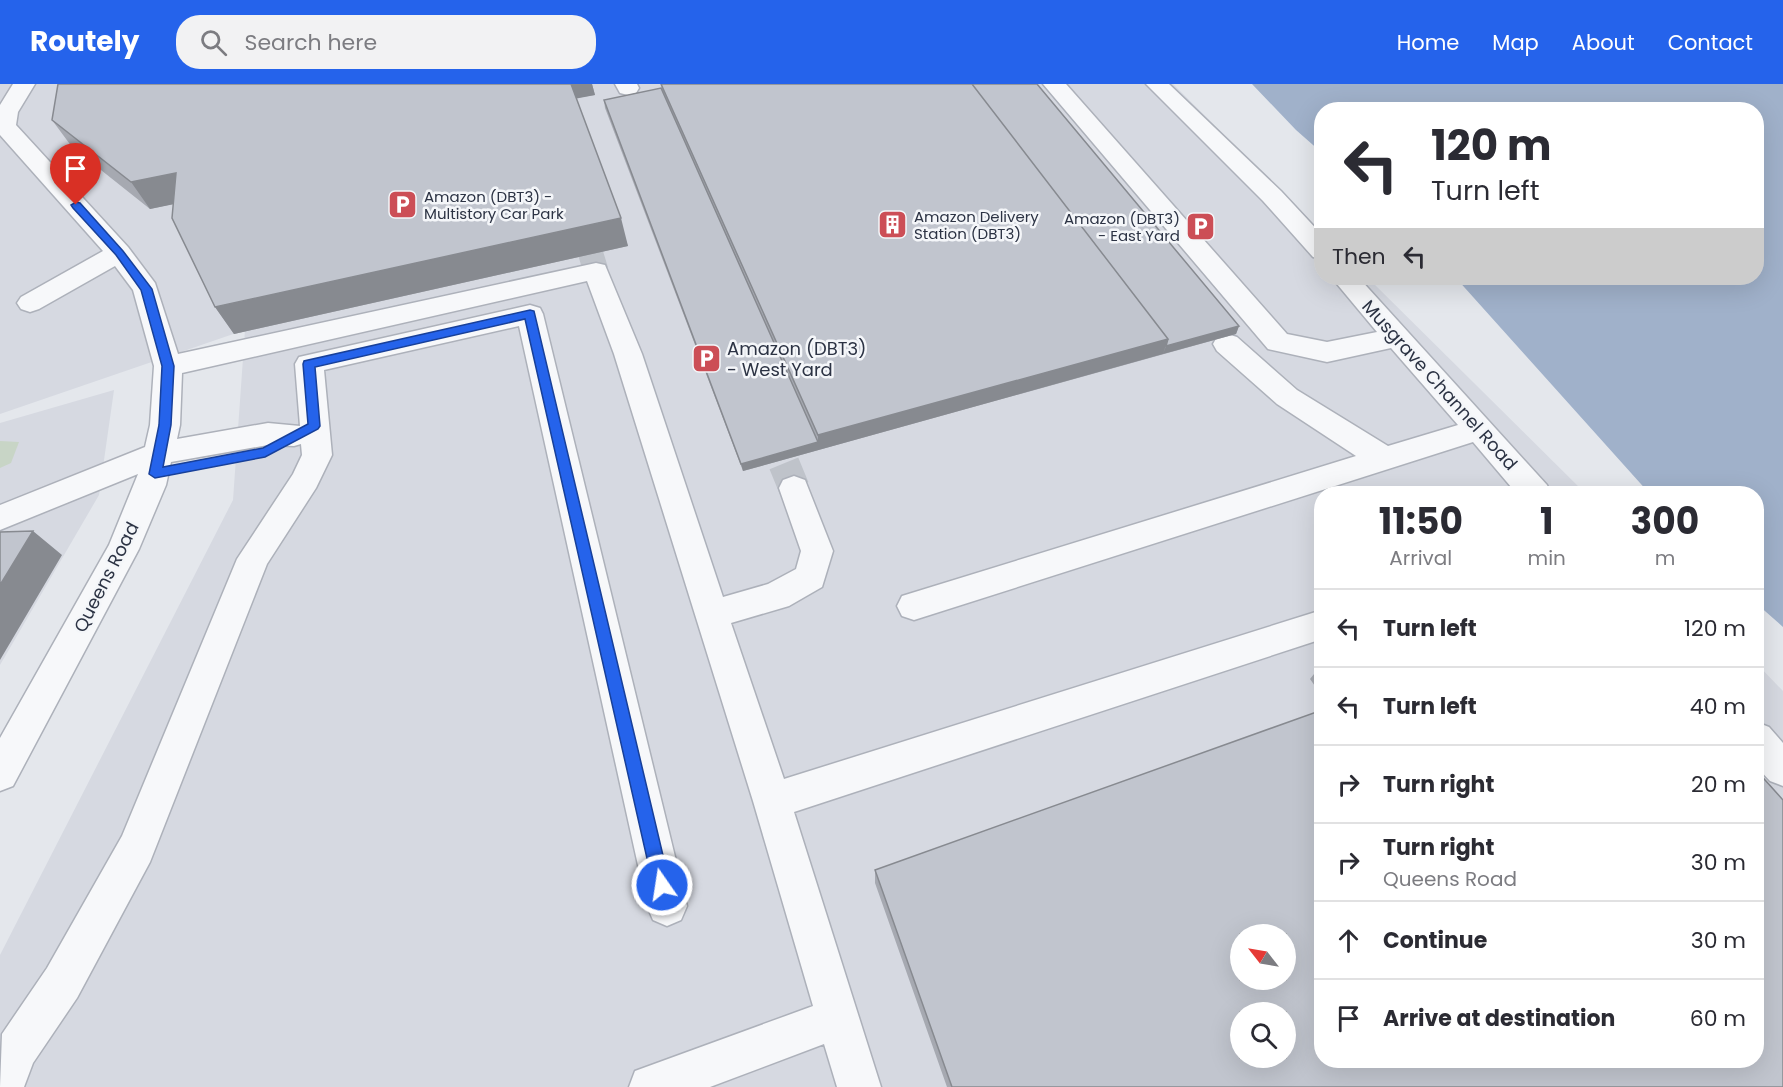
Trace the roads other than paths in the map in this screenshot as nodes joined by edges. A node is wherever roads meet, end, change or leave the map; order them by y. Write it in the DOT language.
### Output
graph roads {
  1 [pos="24,84"];
  2 [pos="1054,84"];
  3 [pos="1157,84"];
  4 [pos="0,95"];
  5 [pos="2,123"];
  6 [pos="1314,242"];
  7 [pos="119,253"];
  8 [pos="1351,285"];
  9 [pos="30,303"];
  10 [pos="1398,337"];
  11 [pos="1227,344"];
  12 [pos="168,366"];
  13 [pos="1479,429"];
  14 [pos="304,431"];
  15 [pos="1384,458"];
  16 [pos="158,463"];
  17 [pos="1529,486"];
  18 [pos="794,488"];
  19 [pos="0,518"];
  20 [pos="914,606"];
  21 [pos="711,614"];
  22 [pos="1314,627"];
  23 [pos="1764,749"];
  24 [pos="1783,769"];
  25 [pos="0,774"];
  26 [pos="772,801"];
  27 [pos="667,906"];
  28 [pos="838,1018"];
  29 [pos="4,1072"];
  30 [pos="651,1087"];
  31 [pos="859,1087"];
  1 -- 4 [label="street"];
  1 -- 5 [label="street"];
  2 -- 10 [label="street"];
  3 -- 6 [label="street"];
  5 -- 7 [label="street, Queens Road"];
  7 -- 9 [label="street"];
  7 -- 12 [label="street, Queens Road"];
  8 -- 10 [label="street, Musgrave Channel Road"];
  10 -- 13 [label="street, Musgrave Channel Road"];
  11 -- 15 [label="street"];
  12 -- 16 [label="street, Queens Road"];
  12 -- 21 [label="street"];
  13 -- 15 [label="street"];
  13 -- 17 [label="street, Musgrave Channel Road"];
  14 -- 16 [label="street"];
  14 -- 27 [label="street"];
  14 -- 29 [label="street"];
  15 -- 20 [label="street"];
  16 -- 19 [label="street"];
  16 -- 25 [label="street, Queens Road"];
  18 -- 21 [label="street"];
  21 -- 26 [label="street"];
  22 -- 26 [label="street"];
  23 -- 24 [label="street"];
  26 -- 28 [label="street"];
  28 -- 30 [label="street"];
  28 -- 31 [label="street"];
}
